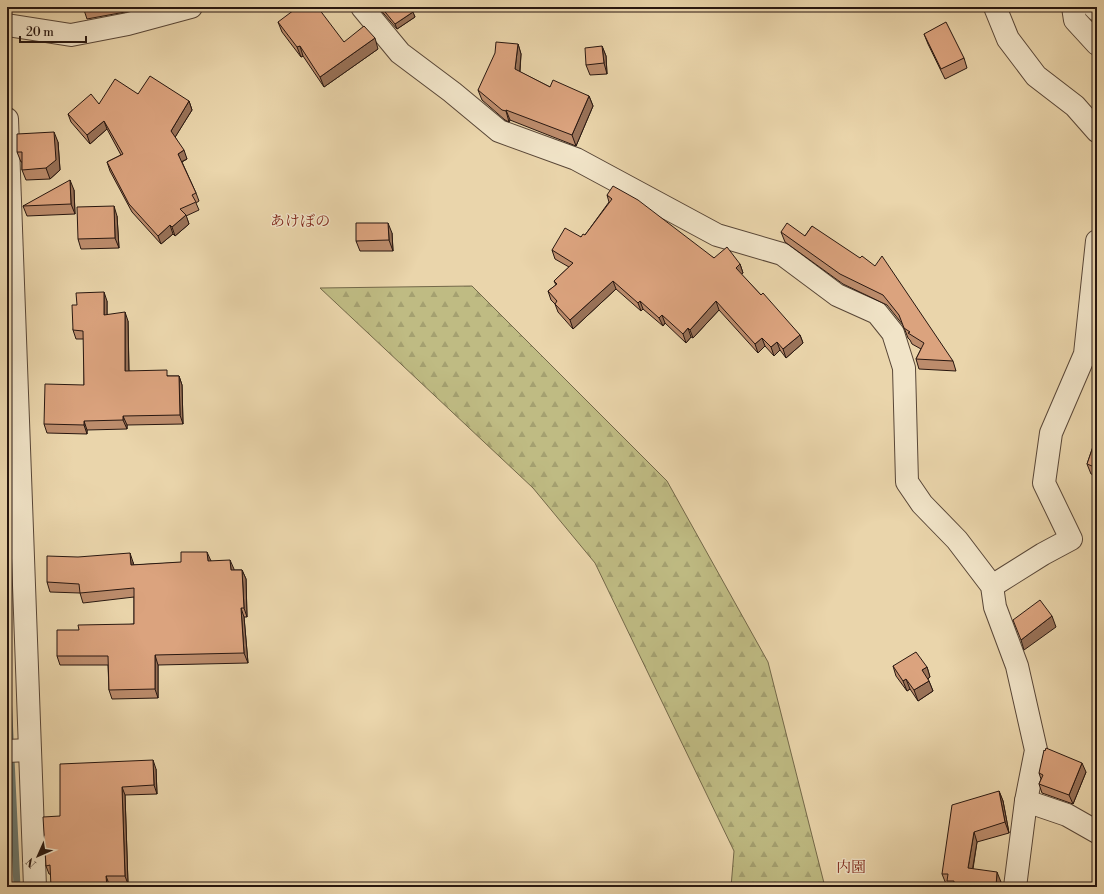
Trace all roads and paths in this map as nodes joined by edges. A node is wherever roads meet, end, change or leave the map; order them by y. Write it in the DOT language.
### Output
graph roads {
  1 [pos="190,7"];
  2 [pos="362,7"];
  3 [pos="995,7"];
  4 [pos="1073,7"];
  5 [pos="1094,7"];
  6 [pos="1097,10"];
  7 [pos="7,25"];
  8 [pos="1097,44"];
  9 [pos="7,119"];
  10 [pos="1097,131"];
  11 [pos="1097,241"];
  12 [pos="10,289"];
  13 [pos="992,586"];
  14 [pos="19,750"];
  15 [pos="1026,801"];
  16 [pos="1097,832"];
  17 [pos="35,887"];
  18 [pos="1015,887"];
  1 -- 7 [label="street"];
  2 -- 13 [label="street"];
  3 -- 10 [label="street"];
  4 -- 8 [label="street"];
  5 -- 6 [label="street"];
  9 -- 12 [label="street"];
  11 -- 13 [label="street"];
  12 -- 14 [label="street"];
  13 -- 15 [label="street"];
  14 -- 17 [label="street"];
  15 -- 16 [label="street"];
  15 -- 18 [label="street"];
}
